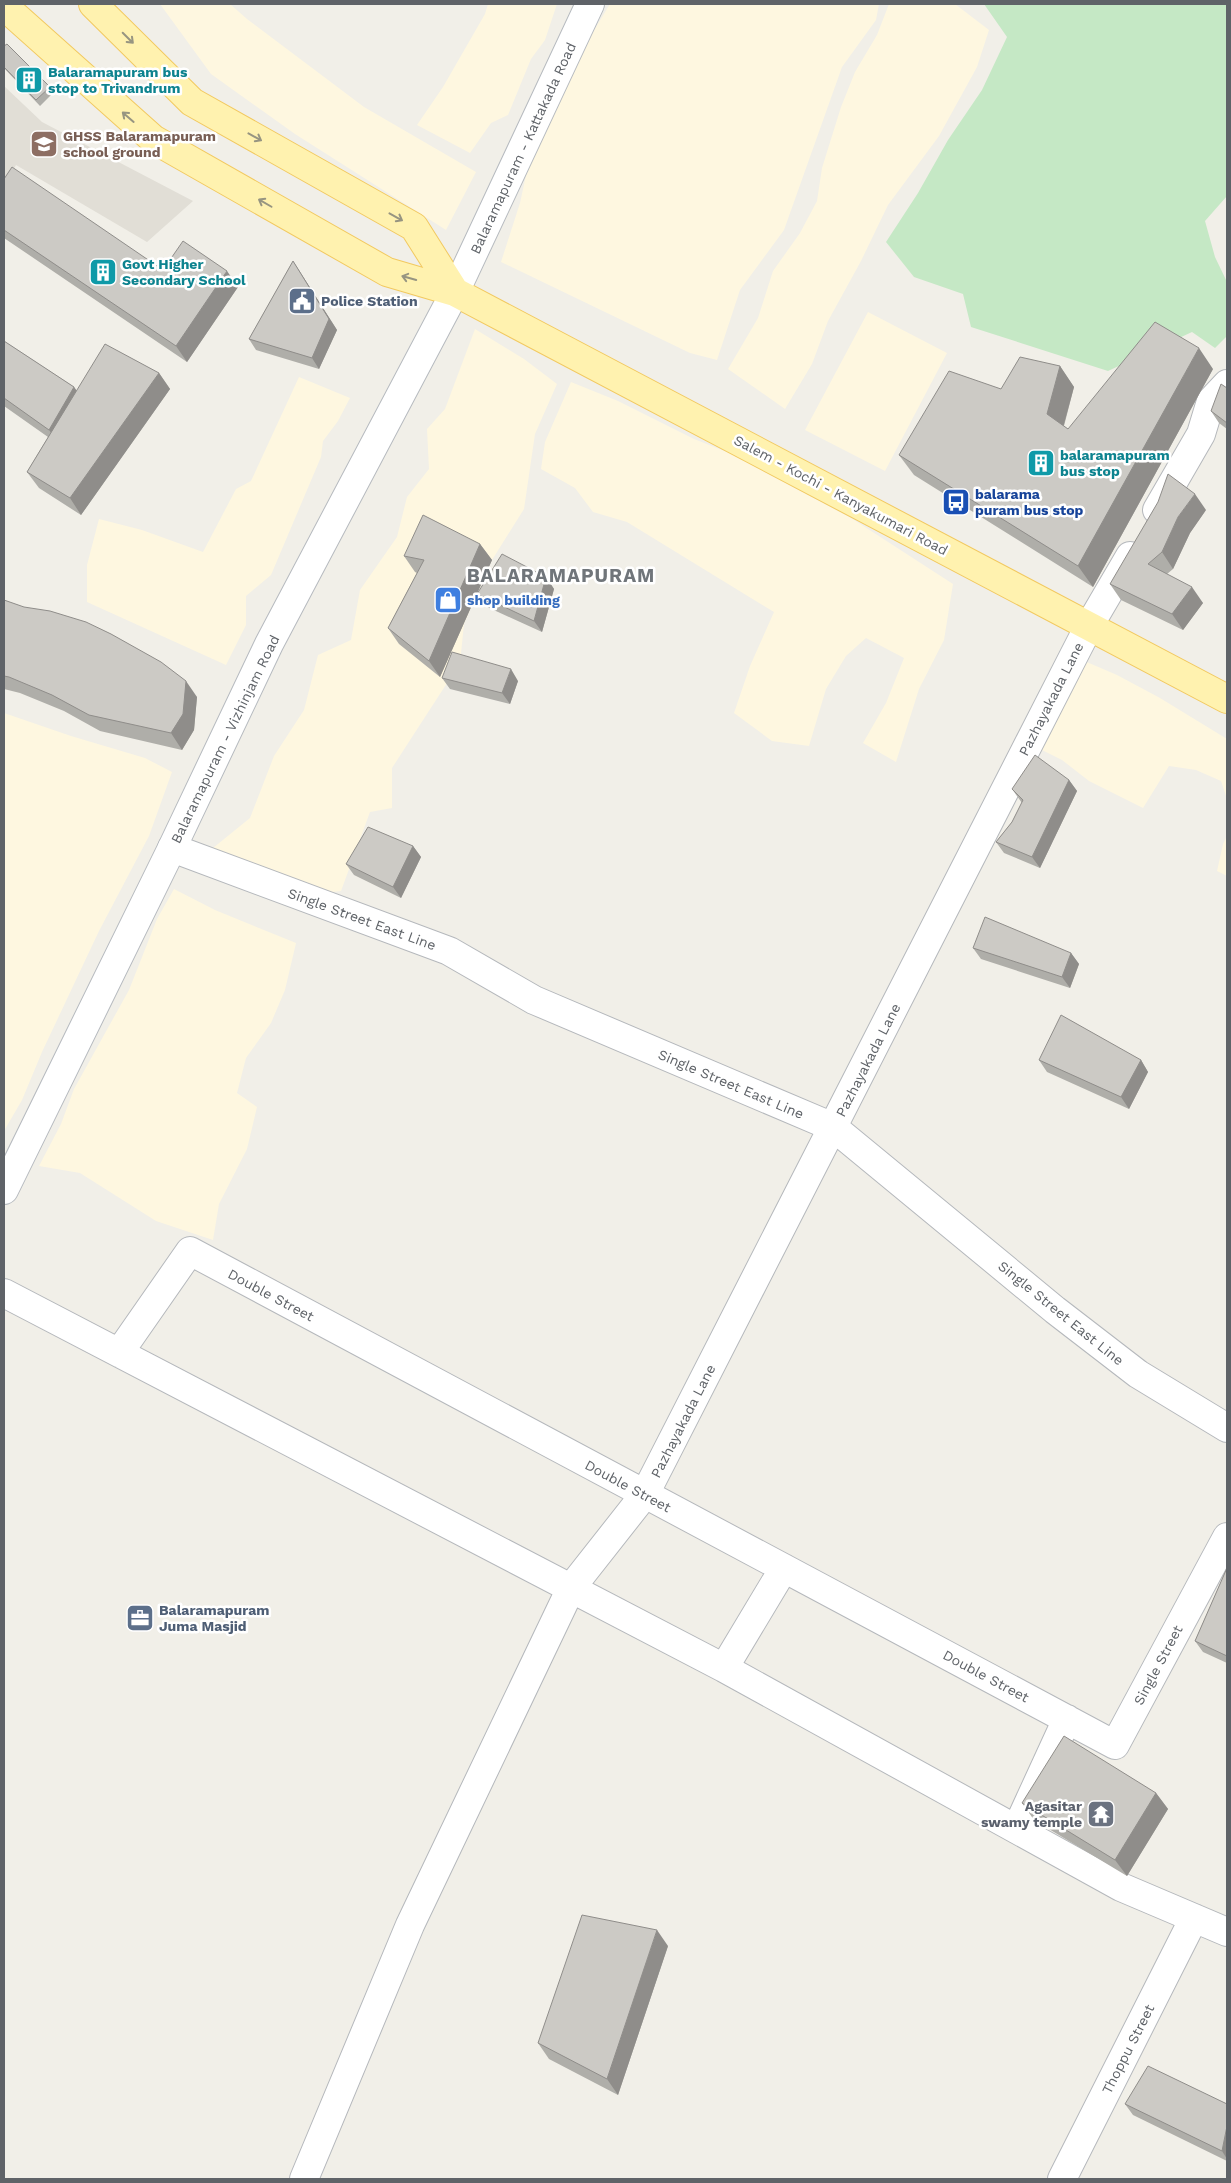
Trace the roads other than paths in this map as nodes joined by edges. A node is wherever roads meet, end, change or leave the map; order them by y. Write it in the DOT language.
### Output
graph roads {
  1 [pos="93,4"];
  2 [pos="590,4"];
  3 [pos="4,6"];
  4 [pos="455,292"];
  5 [pos="1227,384"];
  6 [pos="1089,626"];
  7 [pos="1227,699"];
  8 [pos="172,848"];
  9 [pos="833,1127"];
  10 [pos="4,1190"];
  11 [pos="4,1293"];
  12 [pos="118,1353"];
  13 [pos="1227,1428"];
  14 [pos="645,1494"];
  15 [pos="1227,1537"];
  16 [pos="784,1568"];
  17 [pos="571,1588"];
  18 [pos="724,1668"];
  19 [pos="1067,1719"];
  20 [pos="1017,1828"];
  21 [pos="1194,1918"];
  22 [pos="1227,1932"];
  23 [pos="304,2179"];
  24 [pos="1062,2179"];
  1 -- 4 [label="main road, one-way"];
  2 -- 4 [label="street, Balaramapuram - Kattakada Road"];
  4 -- 3 [label="main road, Salem - Kochi - Kanyakumari Road, one-way"];
  4 -- 6 [label="main road, Salem - Kochi - Kanyakumari Road"];
  4 -- 8 [label="street, Balaramapuram - Vizhinjam Road"];
  5 -- 6 [label="street, Pazhayakada Lane"];
  6 -- 7 [label="main road, Salem - Kochi - Kanyakumari Road"];
  6 -- 9 [label="street, Pazhayakada Lane"];
  8 -- 9 [label="street, Single Street East Line"];
  8 -- 10 [label="street, Balaramapuram - Vizhinjam Road"];
  9 -- 13 [label="street, Single Street East Line"];
  9 -- 14 [label="street, Pazhayakada Lane"];
  11 -- 12 [label="street"];
  12 -- 14 [label="street, Double Street"];
  12 -- 17 [label="street"];
  14 -- 16 [label="street, Double Street"];
  14 -- 17 [label="street, Pazhayakada Lane"];
  15 -- 19 [label="street, Single Street"];
  16 -- 18 [label="street"];
  16 -- 19 [label="street, Double Street"];
  17 -- 18 [label="street"];
  17 -- 23 [label="street, Pazhayakada Lane"];
  18 -- 20 [label="street"];
  19 -- 20 [label="street"];
  20 -- 21 [label="street"];
  21 -- 22 [label="street"];
  21 -- 24 [label="street, Thoppu Street"];
}
